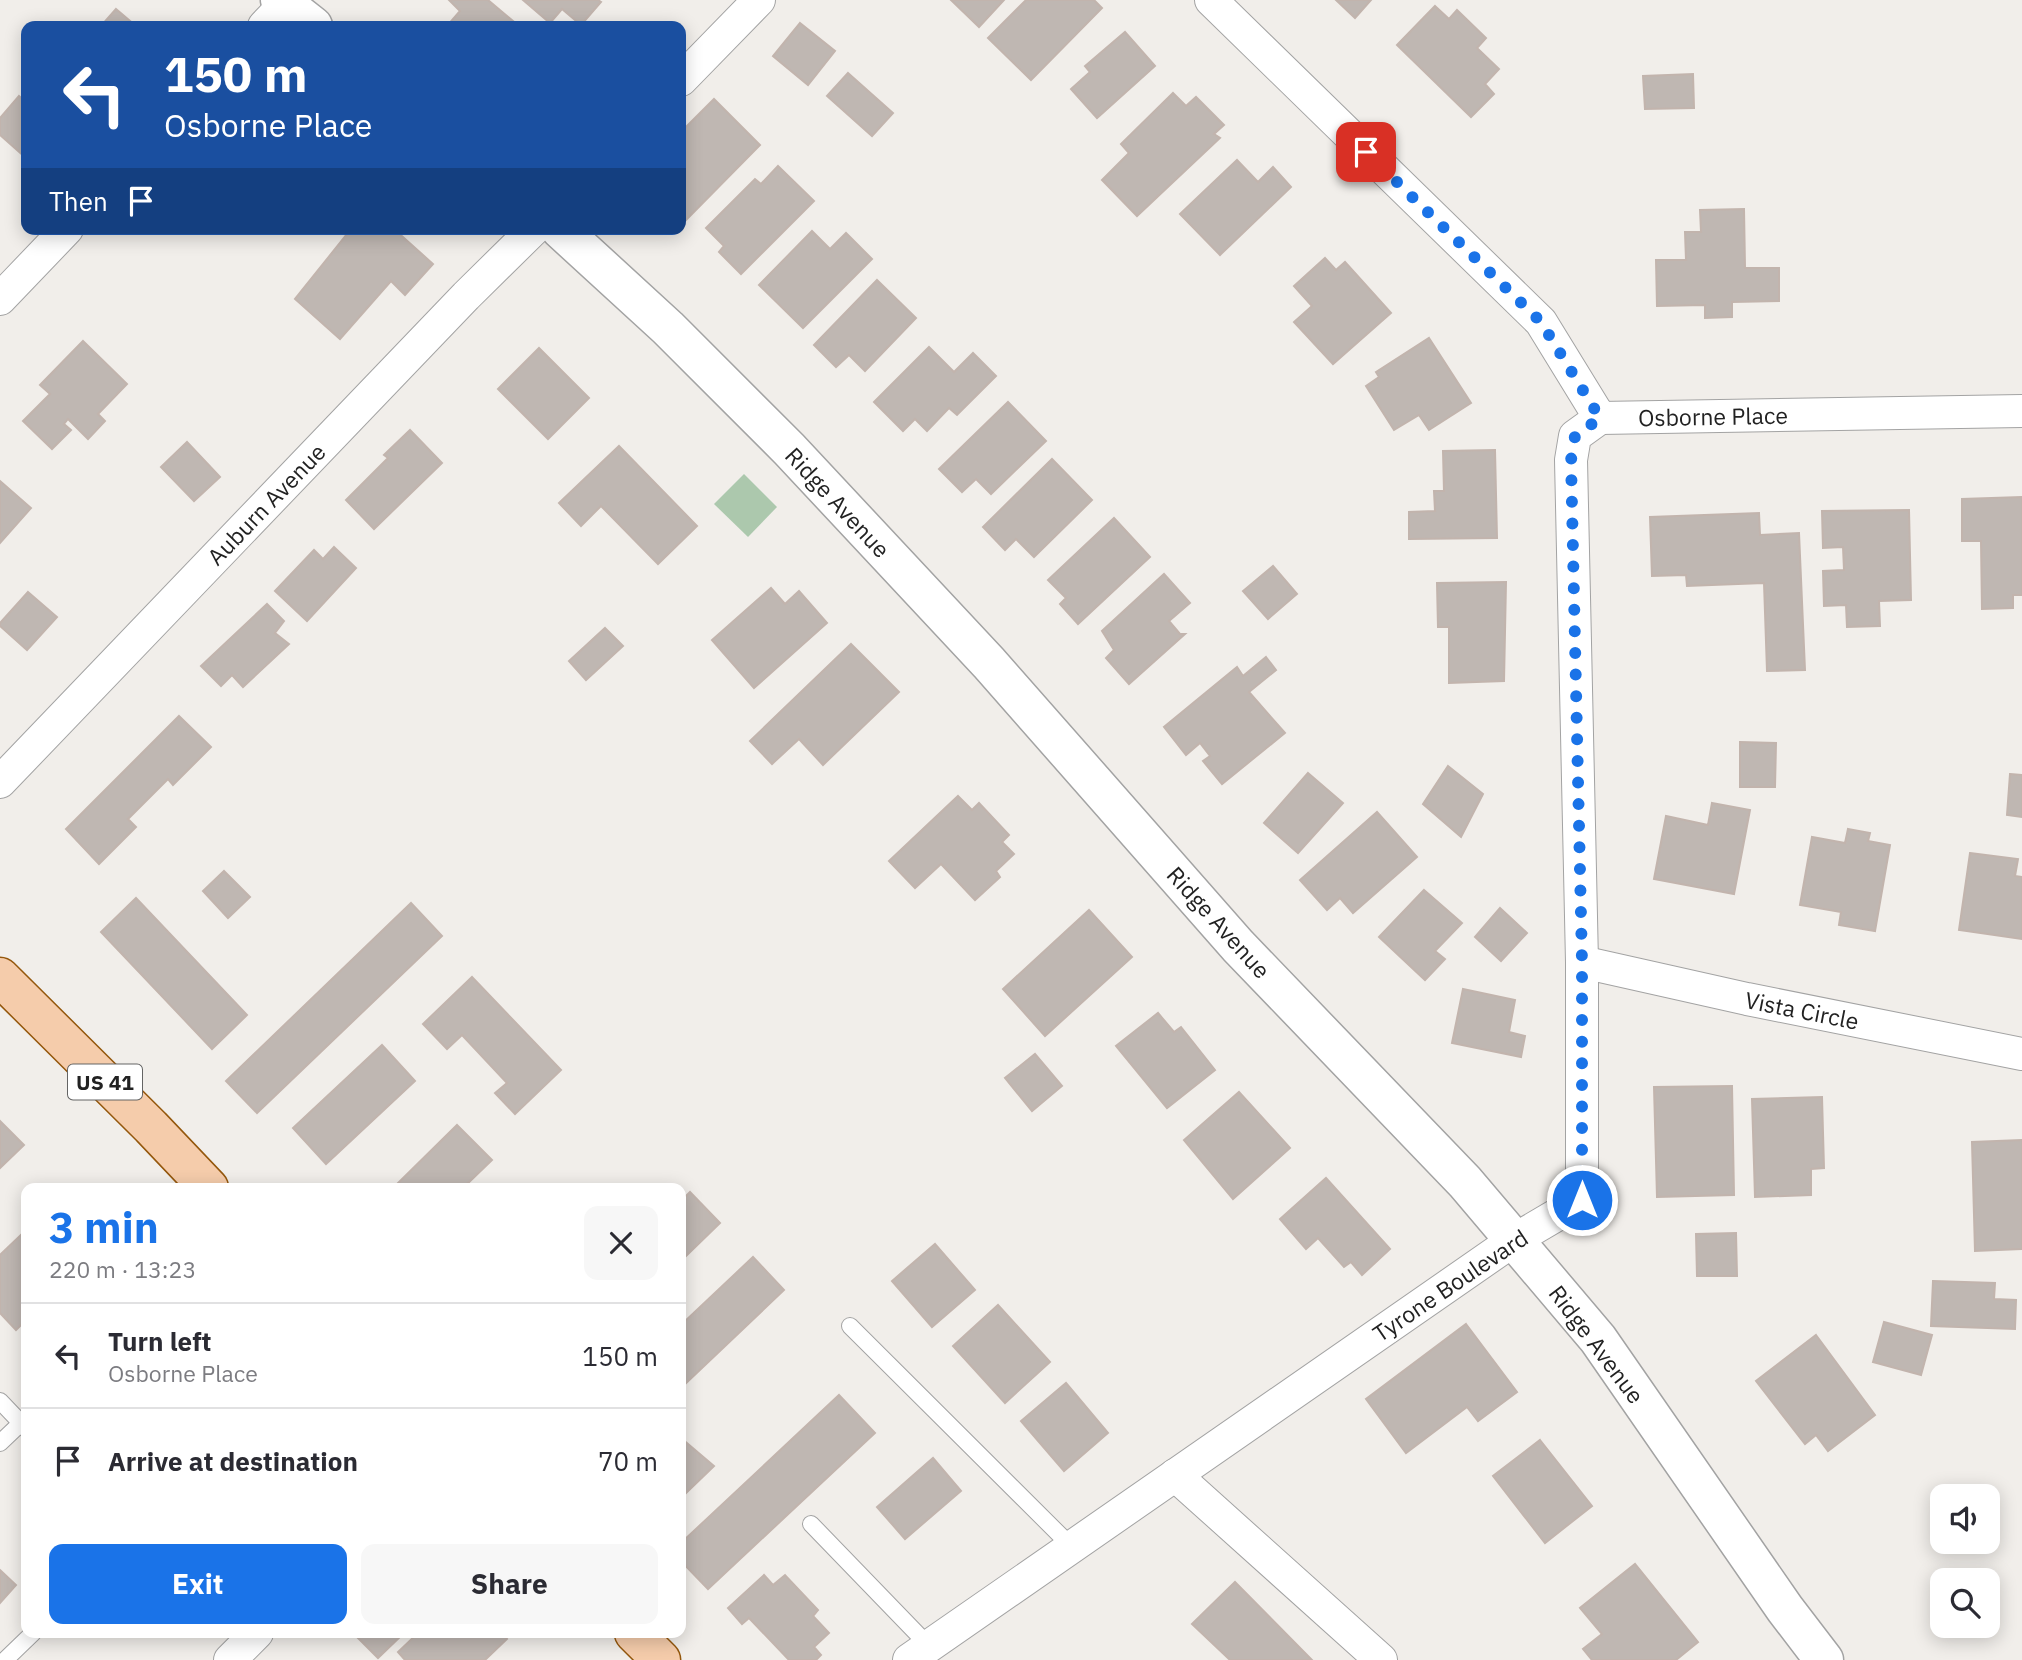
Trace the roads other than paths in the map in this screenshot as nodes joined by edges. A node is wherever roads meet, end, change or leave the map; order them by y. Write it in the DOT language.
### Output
graph roads {
  1 [pos="760,0"];
  2 [pos="1211,0"];
  3 [pos="686,75"];
  4 [pos="61,235"];
  5 [pos="528,235"];
  6 [pos="567,235"];
  7 [pos="0,299"];
  8 [pos="2022,411"];
  9 [pos="1600,418"];
  10 [pos="0,782"];
  11 [pos="1582,962"];
  12 [pos="0,977"];
  13 [pos="2022,1054"];
  14 [pos="204,1183"];
  15 [pos="1514,1240"];
  16 [pos="850,1326"];
  17 [pos="0,1401"];
  18 [pos="21,1423"];
  19 [pos="21,1428"];
  20 [pos="0,1443"];
  21 [pos="1175,1475"];
  22 [pos="811,1524"];
  23 [pos="1072,1547"];
  24 [pos="28,1638"];
  25 [pos="249,1638"];
  26 [pos="639,1638"];
  27 [pos="919,1653"];
  28 [pos="5,1660"];
  29 [pos="230,1660"];
  30 [pos="660,1660"];
  31 [pos="1381,1660"];
  32 [pos="1824,1660"];
  1 -- 3 [label="street"];
  2 -- 9 [label="street"];
  4 -- 7 [label="street"];
  5 -- 10 [label="street, Auburn Avenue"];
  6 -- 15 [label="street, Ridge Avenue"];
  8 -- 9 [label="street, Osborne Place"];
  9 -- 11 [label="street, Tyrone Boulevard"];
  11 -- 13 [label="street, Vista Circle"];
  11 -- 15 [label="street, Tyrone Boulevard"];
  12 -- 14 [label="main road, US 41"];
  15 -- 21 [label="street, Tyrone Boulevard"];
  15 -- 32 [label="street, Ridge Avenue"];
  16 -- 23 [label="lane"];
  17 -- 18 [label="lane"];
  19 -- 20 [label="lane"];
  21 -- 23 [label="street, Tyrone Boulevard"];
  21 -- 31 [label="street"];
  22 -- 27 [label="lane"];
  23 -- 27 [label="street, Tyrone Boulevard"];
  24 -- 28 [label="lane"];
  25 -- 29 [label="street"];
  26 -- 30 [label="main road"];
}
